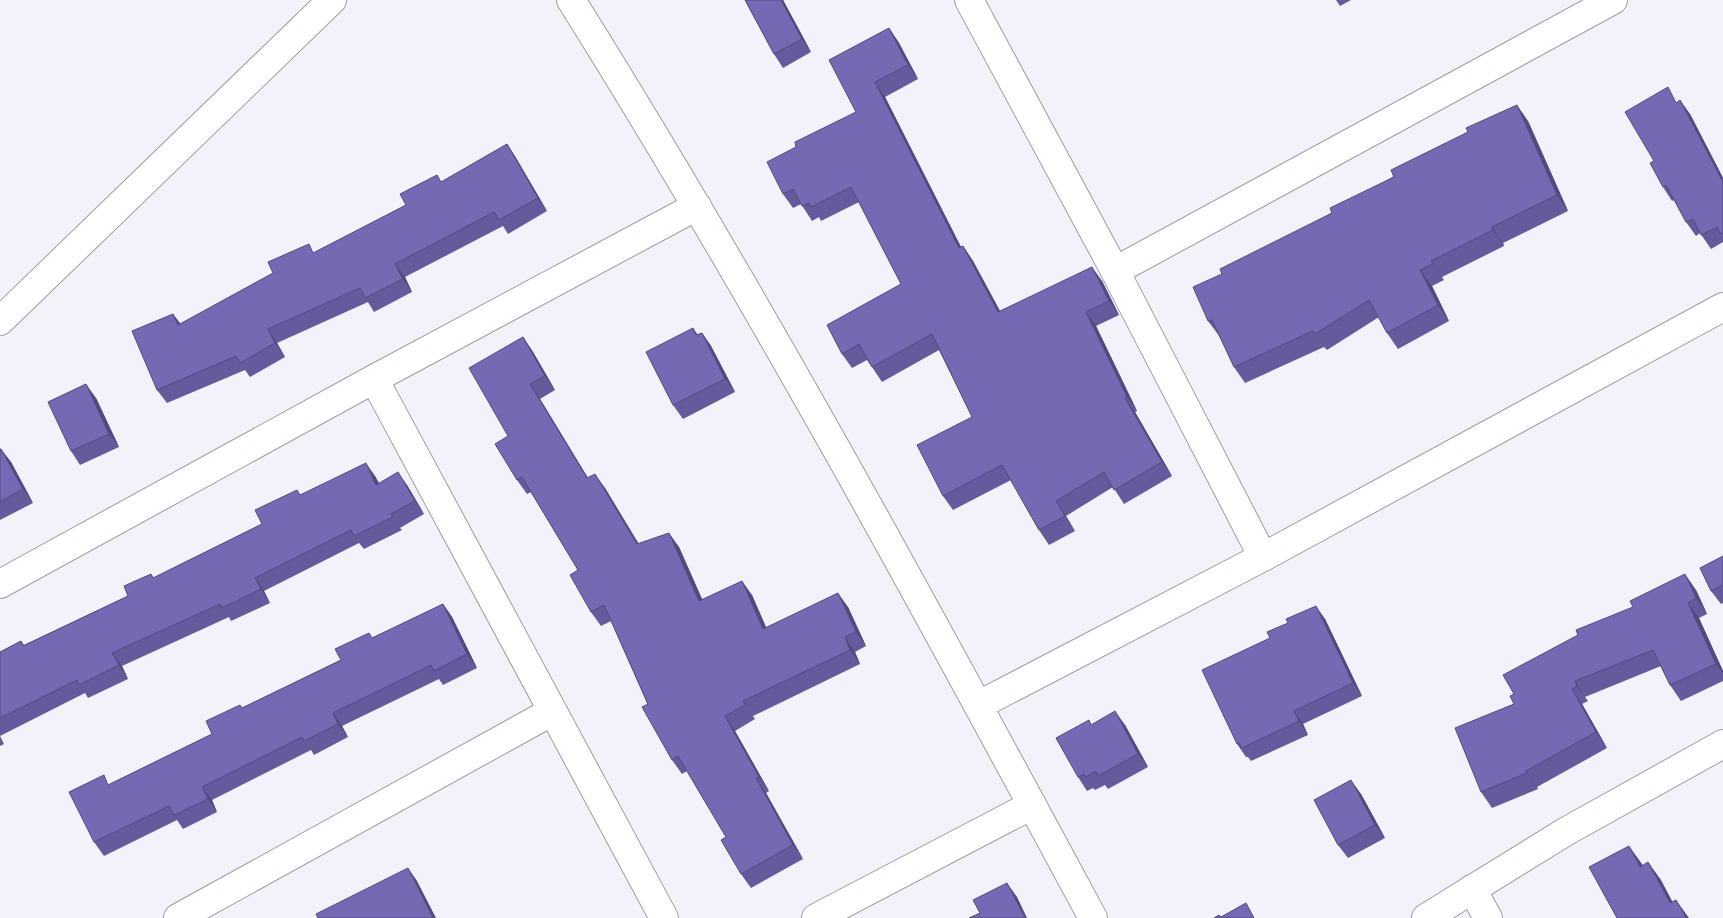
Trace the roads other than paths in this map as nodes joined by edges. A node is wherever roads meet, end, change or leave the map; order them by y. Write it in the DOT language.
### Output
graph roads {
  1 [pos="332,0"];
  2 [pos="571,0"];
  3 [pos="969,0"];
  4 [pos="1614,0"];
  5 [pos="698,206"];
  6 [pos="1115,271"];
  7 [pos="1723,307"];
  8 [pos="0,321"];
  9 [pos="374,379"];
  10 [pos="1263,557"];
  11 [pos="0,584"];
  12 [pos="979,705"];
  13 [pos="551,712"];
  14 [pos="1723,744"];
  15 [pos="1032,805"];
  16 [pos="1472,889"];
  17 [pos="178,918"];
  18 [pos="664,918"];
  19 [pos="816,918"];
  20 [pos="1093,918"];
  21 [pos="1426,918"];
  22 [pos="1488,918"];
  1 -- 8 [label="street"];
  2 -- 5 [label="street"];
  3 -- 6 [label="street"];
  4 -- 6 [label="street"];
  5 -- 9 [label="street"];
  5 -- 12 [label="street"];
  6 -- 10 [label="street"];
  7 -- 10 [label="street"];
  9 -- 11 [label="street"];
  9 -- 13 [label="street"];
  10 -- 12 [label="street"];
  12 -- 15 [label="street"];
  13 -- 17 [label="street"];
  13 -- 18 [label="street"];
  14 -- 16 [label="street"];
  15 -- 19 [label="street"];
  15 -- 20 [label="street"];
  16 -- 21 [label="street"];
  16 -- 22 [label="street"];
}
